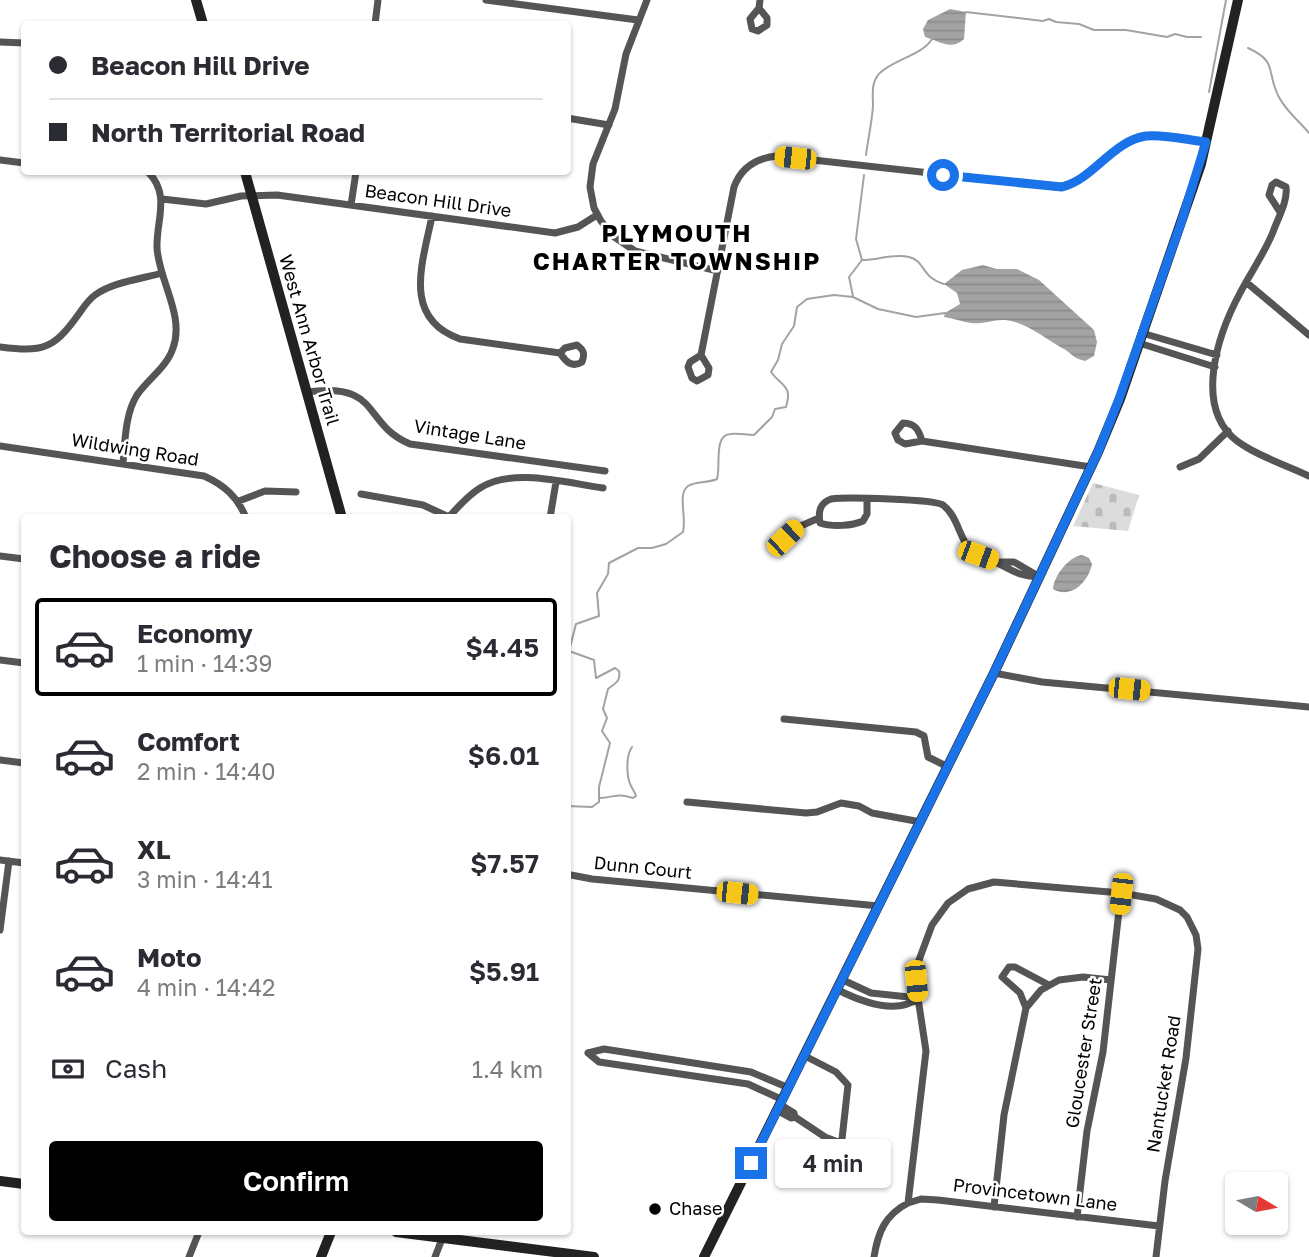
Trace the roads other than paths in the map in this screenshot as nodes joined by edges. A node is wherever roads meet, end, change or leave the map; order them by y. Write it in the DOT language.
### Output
graph roads {
  1 [pos="196,0"];
  2 [pos="378,0"];
  3 [pos="486,0"];
  4 [pos="561,0"];
  5 [pos="647,0"];
  6 [pos="1238,0"];
  7 [pos="559,9"];
  8 [pos="638,20"];
  9 [pos="202,21"];
  10 [pos="375,21"];
  11 [pos="0,42"];
  12 [pos="21,43"];
  13 [pos="571,119"];
  14 [pos="609,125"];
  15 [pos="1206,142"];
  16 [pos="0,160"];
  17 [pos="21,163"];
  18 [pos="150,175"];
  19 [pos="246,175"];
  20 [pos="356,175"];
  21 [pos="252,196"];
  22 [pos="162,199"];
  23 [pos="351,205"];
  24 [pos="1280,212"];
  25 [pos="597,215"];
  26 [pos="432,216"];
  27 [pos="718,271"];
  28 [pos="162,273"];
  29 [pos="1246,282"];
  30 [pos="1309,335"];
  31 [pos="1141,338"];
  32 [pos="0,347"];
  33 [pos="560,353"];
  34 [pos="701,355"];
  35 [pos="1217,355"];
  36 [pos="1215,368"];
  37 [pos="307,392"];
  38 [pos="1228,431"];
  39 [pos="922,441"];
  40 [pos="0,446"];
  41 [pos="123,463"];
  42 [pos="1091,467"];
  43 [pos="1180,467"];
  44 [pos="605,471"];
  45 [pos="1309,476"];
  46 [pos="556,482"];
  47 [pos="603,488"];
  48 [pos="296,492"];
  49 [pos="361,494"];
  50 [pos="867,500"];
  51 [pos="239,501"];
  52 [pos="244,514"];
  53 [pos="341,514"];
  54 [pos="442,514"];
  55 [pos="452,514"];
  56 [pos="551,514"];
  57 [pos="819,519"];
  58 [pos="778,549"];
  59 [pos="0,556"];
  60 [pos="21,559"];
  61 [pos="1040,577"];
  62 [pos="0,660"];
  63 [pos="21,663"];
  64 [pos="994,673"];
  65 [pos="1309,707"];
  66 [pos="784,719"];
  67 [pos="0,760"];
  68 [pos="21,763"];
  69 [pos="948,767"];
  70 [pos="687,802"];
  71 [pos="921,822"];
  72 [pos="0,860"];
  73 [pos="9,861"];
  74 [pos="21,863"];
  75 [pos="571,875"];
  76 [pos="1121,894"];
  77 [pos="879,906"];
  78 [pos="0,930"];
  79 [pos="1111,980"];
  80 [pos="1047,984"];
  81 [pos="841,985"];
  82 [pos="918,998"];
  83 [pos="1026,1008"];
  84 [pos="805,1056"];
  85 [pos="683,1062"];
  86 [pos="732,1069"];
  87 [pos="681,1074"];
  88 [pos="730,1081"];
  89 [pos="789,1088"];
  90 [pos="780,1105"];
  91 [pos="0,1181"];
  92 [pos="21,1184"];
  93 [pos="908,1203"];
  94 [pos="993,1207"];
  95 [pos="1077,1217"];
  96 [pos="1159,1226"];
  97 [pos="198,1235"];
  98 [pos="330,1235"];
  99 [pos="419,1235"];
  100 [pos="442,1238"];
  101 [pos="189,1257"];
  102 [pos="321,1257"];
  103 [pos="435,1257"];
  104 [pos="594,1257"];
  105 [pos="704,1257"];
  106 [pos="874,1257"];
  107 [pos="1156,1257"];
  1 -- 9 [label="main road"];
  2 -- 10 [label="street"];
  3 -- 7 [label="street"];
  4 -- 7 [label="street"];
  5 -- 8 [label="street"];
  6 -- 15 [label="main road"];
  7 -- 8 [label="street"];
  8 -- 14 [label="street"];
  11 -- 12 [label="street"];
  13 -- 14 [label="street"];
  14 -- 25 [label="street"];
  15 -- 27 [label="street"];
  15 -- 31 [label="main road"];
  16 -- 17 [label="street"];
  18 -- 22 [label="street"];
  19 -- 21 [label="main road, West Ann Arbor Trail"];
  20 -- 23 [label="street"];
  21 -- 22 [label="street, Beacon Hill Drive"];
  21 -- 23 [label="street, Beacon Hill Drive"];
  21 -- 37 [label="main road, West Ann Arbor Trail"];
  22 -- 28 [label="street"];
  23 -- 26 [label="street, Beacon Hill Drive"];
  24 -- 29 [label="street"];
  25 -- 26 [label="street, Beacon Hill Drive"];
  25 -- 27 [label="street"];
  26 -- 33 [label="street"];
  27 -- 34 [label="street"];
  28 -- 32 [label="street"];
  28 -- 41 [label="street"];
  29 -- 30 [label="street"];
  29 -- 35 [label="street"];
  31 -- 35 [label="street"];
  31 -- 36 [label="street"];
  31 -- 42 [label="main road"];
  35 -- 36 [label="street"];
  36 -- 38 [label="street"];
  37 -- 44 [label="street, Vintage Lane"];
  37 -- 53 [label="main road, West Ann Arbor Trail"];
  38 -- 43 [label="street"];
  38 -- 45 [label="street"];
  39 -- 42 [label="street"];
  40 -- 41 [label="street, Wildwing Road"];
  41 -- 51 [label="street, Wildwing Road"];
  42 -- 61 [label="main road"];
  46 -- 47 [label="street"];
  46 -- 55 [label="street"];
  46 -- 56 [label="street"];
  48 -- 51 [label="street"];
  49 -- 54 [label="street"];
  50 -- 57 [label="street"];
  50 -- 57 [label="street"];
  50 -- 61 [label="street"];
  51 -- 52 [label="street, Wildwing Road"];
  57 -- 58 [label="street"];
  59 -- 60 [label="street"];
  61 -- 64 [label="main road"];
  62 -- 63 [label="street"];
  64 -- 65 [label="street"];
  64 -- 69 [label="main road"];
  66 -- 69 [label="street"];
  67 -- 68 [label="street"];
  69 -- 71 [label="main road"];
  70 -- 71 [label="street"];
  71 -- 77 [label="main road"];
  72 -- 73 [label="street"];
  73 -- 74 [label="street"];
  73 -- 78 [label="street"];
  75 -- 77 [label="street, Dunn Court"];
  76 -- 79 [label="street, Gloucester Street"];
  76 -- 82 [label="street"];
  76 -- 96 [label="street, Nantucket Road"];
  77 -- 81 [label="main road"];
  79 -- 80 [label="street"];
  79 -- 95 [label="street, Gloucester Street"];
  80 -- 83 [label="street"];
  80 -- 83 [label="street"];
  81 -- 82 [label="street"];
  81 -- 84 [label="main road"];
  82 -- 93 [label="street"];
  83 -- 94 [label="street"];
  84 -- 89 [label="main road"];
  84 -- 90 [label="street"];
  85 -- 86 [label="street"];
  85 -- 87 [label="street"];
  85 -- 87 [label="street"];
  86 -- 88 [label="street"];
  86 -- 89 [label="street"];
  87 -- 88 [label="street"];
  88 -- 90 [label="street"];
  89 -- 90 [label="main road"];
  90 -- 105 [label="main road"];
  91 -- 92 [label="main road"];
  93 -- 94 [label="street, Provincetown Lane"];
  93 -- 106 [label="street"];
  94 -- 95 [label="street, Provincetown Lane"];
  95 -- 96 [label="street, Provincetown Lane"];
  96 -- 107 [label="street, Nantucket Road"];
  97 -- 101 [label="street"];
  98 -- 102 [label="main road"];
  99 -- 100 [label="main road"];
  100 -- 103 [label="street"];
  100 -- 104 [label="main road"];
}
